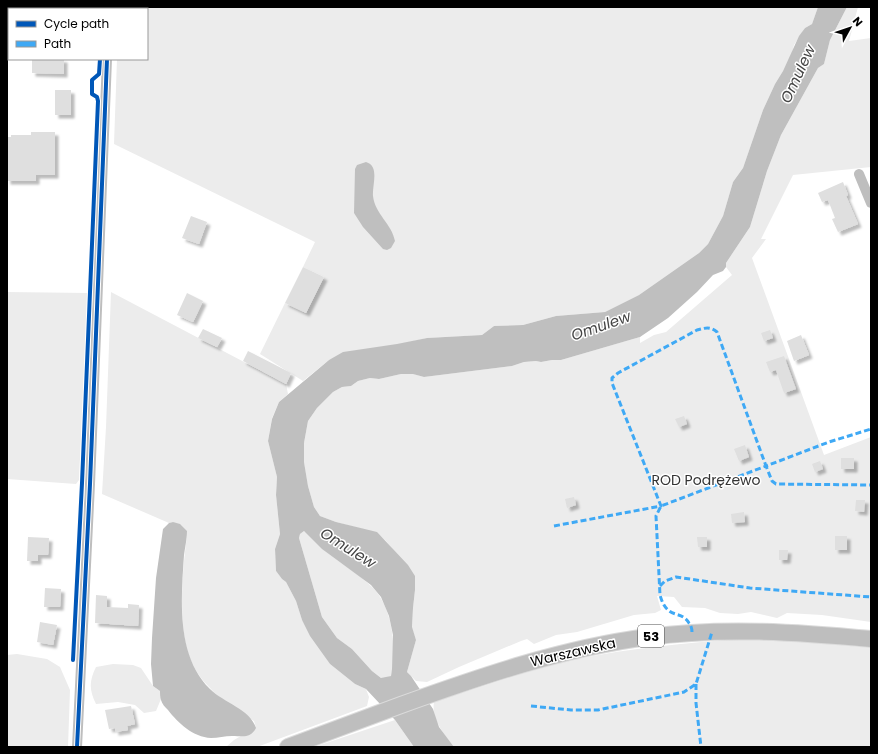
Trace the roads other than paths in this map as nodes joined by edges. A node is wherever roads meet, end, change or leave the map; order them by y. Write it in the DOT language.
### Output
graph roads {
  1 [pos="107,60"];
  2 [pos="859,174"];
  3 [pos="871,203"];
  4 [pos="871,639"];
  5 [pos="77,747"];
  6 [pos="288,747"];
  1 -- 5 [label="street"];
  2 -- 3 [label="street"];
  4 -- 6 [label="main road, Warszawska / 53"];
}
